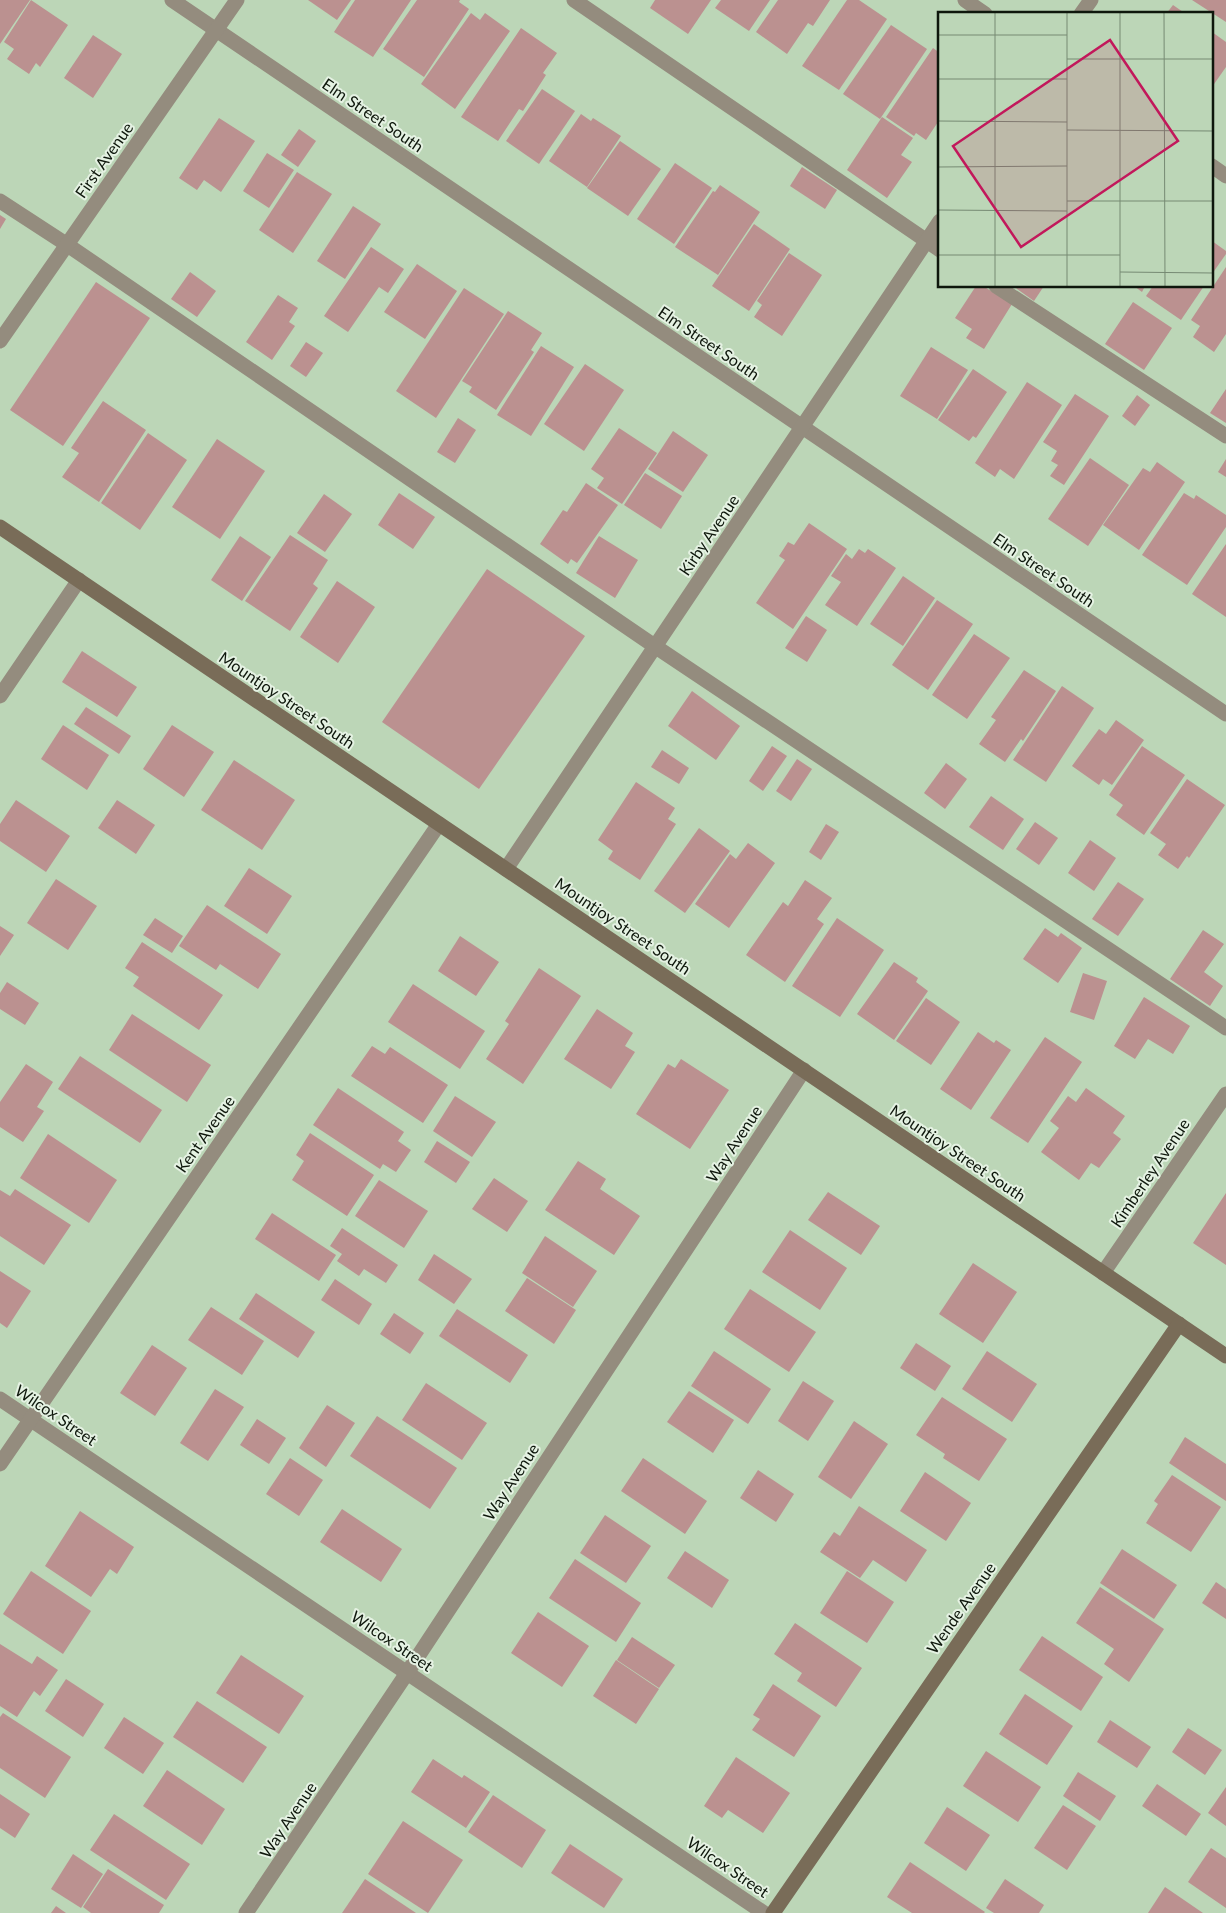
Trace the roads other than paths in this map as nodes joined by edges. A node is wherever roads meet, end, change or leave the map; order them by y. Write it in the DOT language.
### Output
graph roads {
  1 [pos="172,0"];
  2 [pos="237,0"];
  3 [pos="574,0"];
  4 [pos="965,0"];
  5 [pos="1091,0"];
  6 [pos="982,12"];
  7 [pos="1082,12"];
  8 [pos="216,30"];
  9 [pos="1214,167"];
  10 [pos="1226,176"];
  11 [pos="0,201"];
  12 [pos="938,224"];
  13 [pos="926,242"];
  14 [pos="66,244"];
  15 [pos="938,249"];
  16 [pos="999,288"];
  17 [pos="0,341"];
  18 [pos="802,427"];
  19 [pos="1226,436"];
  20 [pos="0,526"];
  21 [pos="79,580"];
  22 [pos="656,647"];
  23 [pos="0,696"];
  24 [pos="1226,714"];
  25 [pos="439,824"];
  26 [pos="506,869"];
  27 [pos="1226,1028"];
  28 [pos="804,1070"];
  29 [pos="1226,1094"];
  30 [pos="1104,1272"];
  31 [pos="1179,1324"];
  32 [pos="1226,1356"];
  33 [pos="0,1399"];
  34 [pos="30,1419"];
  35 [pos="0,1464"];
  36 [pos="407,1673"];
  37 [pos="246,1913"];
  38 [pos="764,1913"];
  39 [pos="773,1913"];
  1 -- 8 [label="street, Elm Street South"];
  2 -- 8 [label="street, First Avenue"];
  3 -- 13 [label="street"];
  4 -- 6 [label="street"];
  5 -- 7 [label="street"];
  8 -- 14 [label="street, First Avenue"];
  8 -- 18 [label="street, Elm Street South"];
  9 -- 10 [label="street"];
  11 -- 14 [label="street"];
  12 -- 13 [label="street, Kirby Avenue"];
  13 -- 15 [label="street"];
  13 -- 18 [label="street, Kirby Avenue"];
  14 -- 17 [label="street, First Avenue"];
  14 -- 22 [label="street"];
  16 -- 19 [label="street"];
  18 -- 22 [label="street, Kirby Avenue"];
  18 -- 24 [label="street, Elm Street South"];
  20 -- 21 [label="street, Mountjoy Street South"];
  21 -- 23 [label="street"];
  21 -- 25 [label="street, Mountjoy Street South"];
  22 -- 26 [label="street, Kirby Avenue"];
  22 -- 27 [label="street"];
  25 -- 26 [label="street, Mountjoy Street South"];
  25 -- 34 [label="street, Kent Avenue"];
  26 -- 28 [label="street, Mountjoy Street South"];
  28 -- 30 [label="street, Mountjoy Street South"];
  28 -- 36 [label="street, Way Avenue"];
  29 -- 30 [label="street, Kimberley Avenue"];
  30 -- 31 [label="street, Mountjoy Street South"];
  31 -- 32 [label="street, Mountjoy Street South"];
  31 -- 39 [label="street, Wende Avenue"];
  33 -- 34 [label="street, Wilcox Street"];
  34 -- 35 [label="street, Kent Avenue"];
  34 -- 36 [label="street, Wilcox Street"];
  36 -- 37 [label="street, Way Avenue"];
  36 -- 38 [label="street, Wilcox Street"];
}
